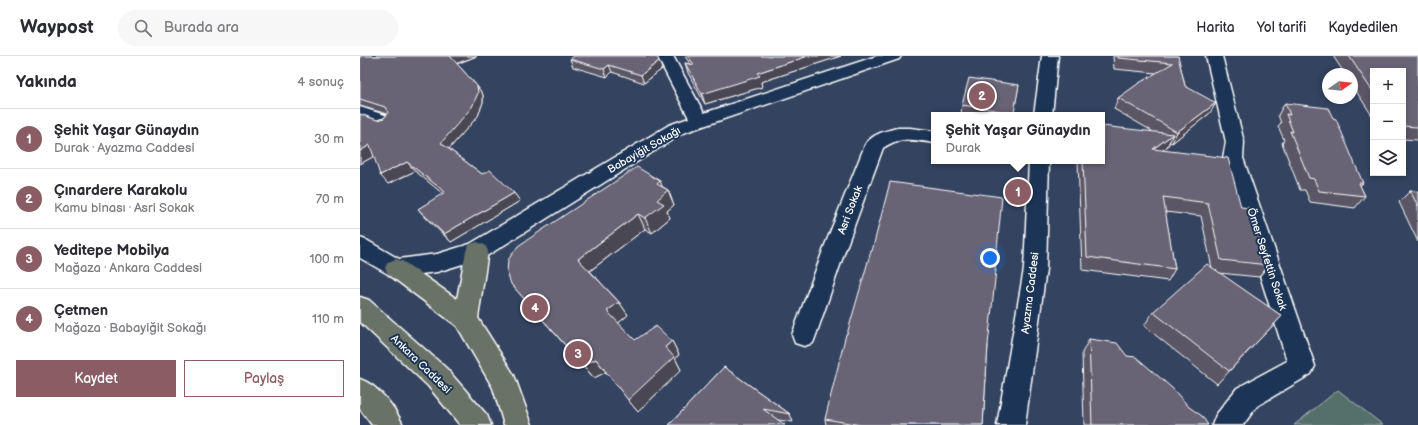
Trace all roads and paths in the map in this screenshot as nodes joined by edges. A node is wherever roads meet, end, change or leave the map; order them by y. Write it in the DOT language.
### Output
graph roads {
  1 [pos="665,56"];
  2 [pos="893,56"];
  3 [pos="1050,56"];
  4 [pos="1214,56"];
  5 [pos="1043,112"];
  6 [pos="360,113"];
  7 [pos="385,121"];
  8 [pos="699,121"];
  9 [pos="656,125"];
  10 [pos="676,129"];
  11 [pos="931,137"];
  12 [pos="1039,164"];
  13 [pos="360,247"];
  14 [pos="477,251"];
  15 [pos="396,268"];
  16 [pos="360,307"];
  17 [pos="466,319"];
  18 [pos="804,335"];
  19 [pos="360,391"];
  20 [pos="389,425"];
  21 [pos="478,425"];
  22 [pos="518,425"];
  23 [pos="1011,425"];
  24 [pos="1226,425"];
  1 -- 8 [label="street"];
  2 -- 8 [label="street, Babayiğit Sokağı"];
  3 -- 5 [label="street"];
  4 -- 24 [label="street, Ömer Seyfettin Sokak"];
  6 -- 7 [label="street"];
  8 -- 10 [label="street, Babayiğit Sokağı"];
  9 -- 10 [label="street"];
  10 -- 14 [label="street, Babayiğit Sokağı"];
  11 -- 18 [label="street, Asri Sokak"];
  12 -- 23 [label="street, Ayazma Caddesi"];
  13 -- 15 [label="street"];
  14 -- 15 [label="street, Babayiğit Sokağı"];
  14 -- 17 [label="main road"];
  15 -- 17 [label="main road"];
  16 -- 21 [label="main road, Ankara Caddesi"];
  17 -- 22 [label="main road"];
  19 -- 20 [label="main road"];
}
